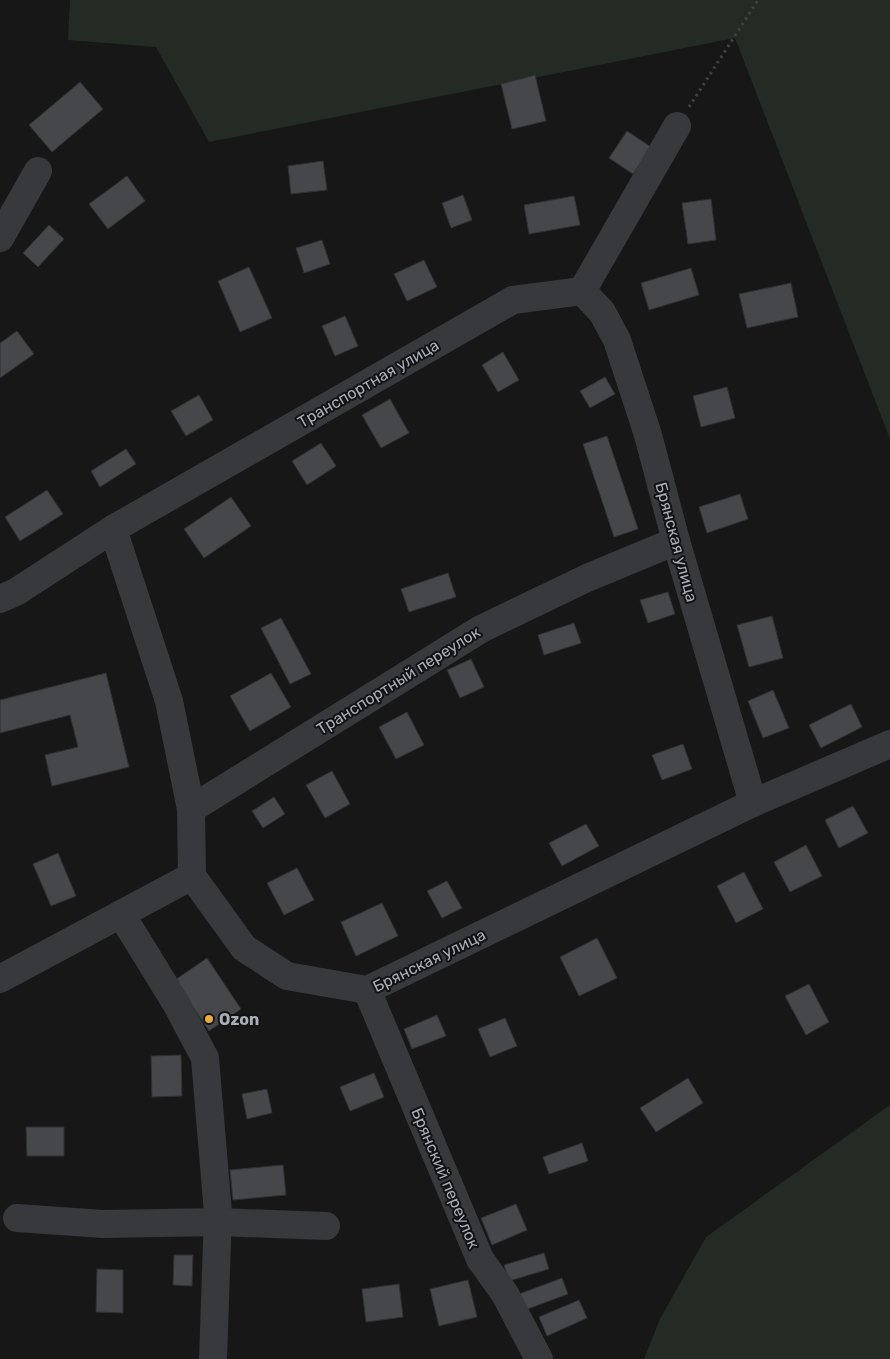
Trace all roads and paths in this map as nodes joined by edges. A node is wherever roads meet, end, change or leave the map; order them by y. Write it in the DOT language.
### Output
graph roads {
  1 [pos="758,0"];
  2 [pos="678,126"];
  3 [pos="38,171"];
  4 [pos="8,208"];
  5 [pos="0,238"];
  6 [pos="582,291"];
  7 [pos="113,529"];
  8 [pos="676,541"];
  9 [pos="0,599"];
  10 [pos="890,744"];
  11 [pos="753,802"];
  12 [pos="191,809"];
  13 [pos="192,876"];
  14 [pos="121,914"];
  15 [pos="0,980"];
  16 [pos="367,990"];
  17 [pos="17,1218"];
  18 [pos="218,1222"];
  19 [pos="326,1226"];
  20 [pos="213,1359"];
  21 [pos="539,1359"];
  1 -- 2 [label="path"];
  2 -- 6 [label="street"];
  3 -- 4 [label="street"];
  4 -- 5 [label="street"];
  6 -- 7 [label="street, Транспортная улица"];
  6 -- 8 [label="street, Брянская улица"];
  7 -- 9 [label="street, Транспортная улица"];
  7 -- 12 [label="street"];
  8 -- 11 [label="street, Брянская улица"];
  8 -- 12 [label="street, Транспортный переулок"];
  10 -- 11 [label="street, Брянская улица"];
  11 -- 16 [label="street, Брянская улица"];
  12 -- 13 [label="street"];
  13 -- 14 [label="street"];
  13 -- 16 [label="street, Брянская улица"];
  14 -- 15 [label="street"];
  14 -- 18 [label="street"];
  16 -- 21 [label="street, Брянский переулок"];
  17 -- 18 [label="street"];
  18 -- 19 [label="street"];
  18 -- 20 [label="street"];
}
